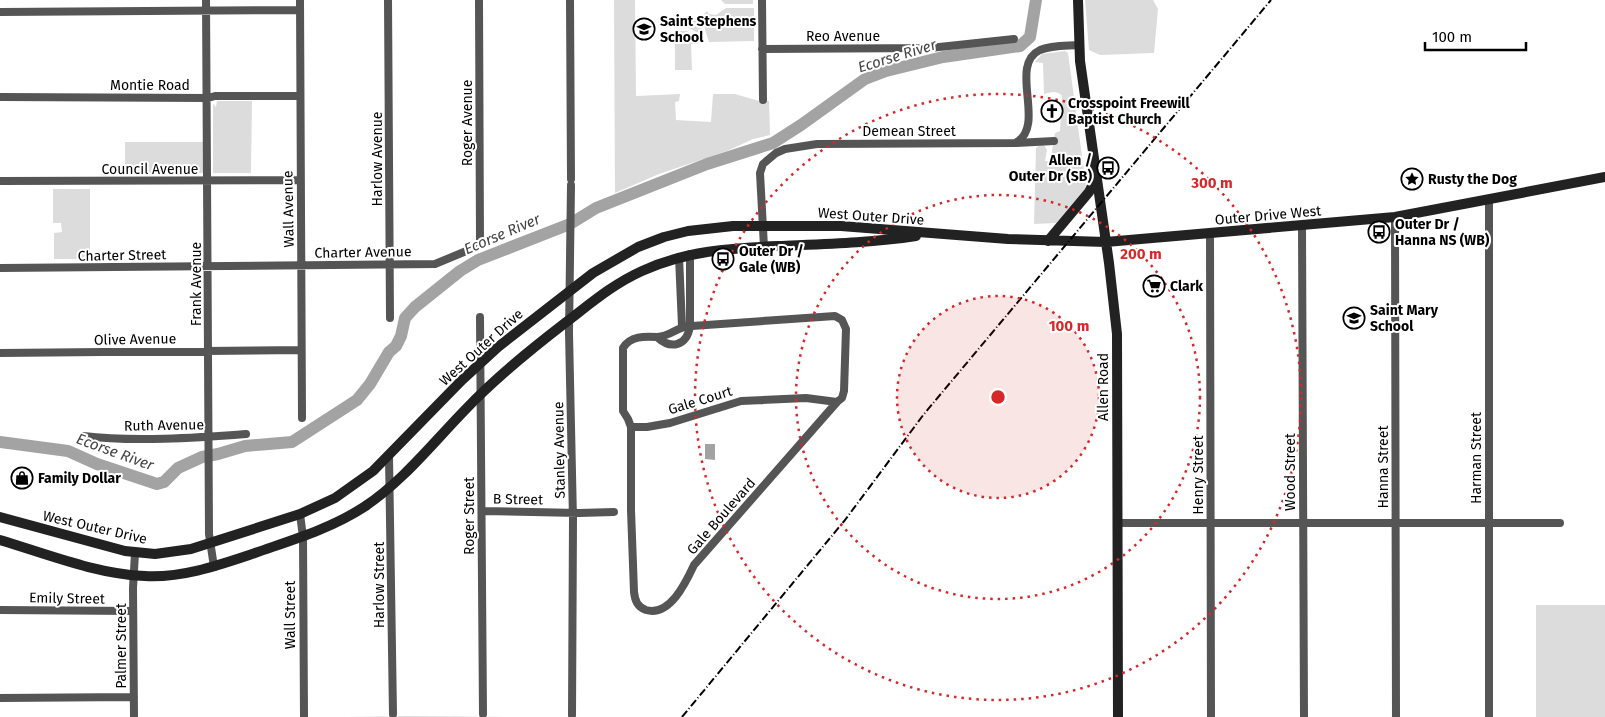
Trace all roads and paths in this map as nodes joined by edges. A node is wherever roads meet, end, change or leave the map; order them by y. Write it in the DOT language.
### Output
graph roads {
  1 [pos="206,0"];
  2 [pos="300,0"];
  3 [pos="388,0"];
  4 [pos="479,0"];
  5 [pos="570,0"];
  6 [pos="762,0"];
  7 [pos="1078,0"];
  8 [pos="300,10"];
  9 [pos="206,11"];
  10 [pos="0,12"];
  11 [pos="1014,39"];
  12 [pos="1079,45"];
  13 [pos="762,49"];
  14 [pos="300,96"];
  15 [pos="0,97"];
  16 [pos="208,98"];
  17 [pos="762,100"];
  18 [pos="1054,140"];
  19 [pos="1016,143"];
  20 [pos="1097,176"];
  21 [pos="1605,178"];
  22 [pos="300,180"];
  23 [pos="207,181"];
  24 [pos="0,182"];
  25 [pos="1489,200"];
  26 [pos="1395,217"];
  27 [pos="1302,226"];
  28 [pos="763,227"];
  29 [pos="1210,233"];
  30 [pos="930,234"];
  31 [pos="1048,241"];
  32 [pos="1106,242"];
  33 [pos="478,245"];
  34 [pos="764,247"];
  35 [pos="690,254"];
  36 [pos="679,257"];
  37 [pos="389,264"];
  38 [pos="208,266"];
  39 [pos="245,266"];
  40 [pos="301,266"];
  41 [pos="0,268"];
  42 [pos="570,291"];
  43 [pos="390,318"];
  44 [pos="480,318"];
  45 [pos="570,319"];
  46 [pos="686,326"];
  47 [pos="657,337"];
  48 [pos="301,350"];
  49 [pos="208,351"];
  50 [pos="0,353"];
  51 [pos="481,363"];
  52 [pos="481,393"];
  53 [pos="837,402"];
  54 [pos="302,418"];
  55 [pos="631,427"];
  56 [pos="246,434"];
  57 [pos="83,436"];
  58 [pos="209,436"];
  59 [pos="389,456"];
  60 [pos="390,487"];
  61 [pos="482,511"];
  62 [pos="614,512"];
  63 [pos="572,513"];
  64 [pos="300,514"];
  65 [pos="0,517"];
  66 [pos="1118,523"];
  67 [pos="1303,523"];
  68 [pos="1395,523"];
  69 [pos="1489,523"];
  70 [pos="1560,523"];
  71 [pos="1211,524"];
  72 [pos="303,537"];
  73 [pos="0,540"];
  74 [pos="210,544"];
  75 [pos="135,553"];
  76 [pos="214,567"];
  77 [pos="134,576"];
  78 [pos="0,610"];
  79 [pos="134,611"];
  80 [pos="134,697"];
  81 [pos="0,698"];
  82 [pos="393,714"];
  83 [pos="483,714"];
  84 [pos="572,715"];
  85 [pos="134,717"];
  86 [pos="304,717"];
  87 [pos="1118,717"];
  88 [pos="1211,717"];
  89 [pos="1304,717"];
  90 [pos="1396,717"];
  91 [pos="1489,717"];
  1 -- 9 [label="street, Frank Avenue"];
  2 -- 8 [label="street, Wall Avenue"];
  3 -- 37 [label="street, Harlow Avenue"];
  4 -- 33 [label="street, Roger Avenue"];
  5 -- 42 [label="street, Stanley Avenue"];
  6 -- 13 [label="street"];
  7 -- 12 [label="main road, Allen Road"];
  8 -- 9 [label="street"];
  8 -- 14 [label="street, Wall Avenue"];
  9 -- 10 [label="street"];
  9 -- 16 [label="street, Frank Avenue"];
  11 -- 13 [label="street, Reo Avenue"];
  12 -- 19 [label="street"];
  12 -- 20 [label="main road, Allen Road"];
  13 -- 17 [label="street"];
  14 -- 16 [label="street, Montie Road"];
  14 -- 22 [label="street, Wall Avenue"];
  15 -- 16 [label="street, Montie Road"];
  16 -- 23 [label="street, Frank Avenue"];
  18 -- 19 [label="street, Demean Street"];
  19 -- 28 [label="street, Demean Street"];
  20 -- 31 [label="main road"];
  20 -- 32 [label="main road, Allen Road"];
  21 -- 25 [label="main road, Outer Drive West"];
  22 -- 23 [label="street, Council Avenue"];
  22 -- 40 [label="street, Wall Avenue"];
  23 -- 24 [label="street, Council Avenue"];
  23 -- 38 [label="street, Frank Avenue"];
  25 -- 26 [label="main road, Outer Drive West"];
  25 -- 69 [label="street, Harman Street"];
  26 -- 27 [label="main road, Outer Drive West"];
  26 -- 68 [label="street, Hanna Street"];
  27 -- 29 [label="main road, Outer Drive West"];
  27 -- 67 [label="street, Wood Street"];
  28 -- 30 [label="main road, West Outer Drive"];
  28 -- 34 [label="street"];
  28 -- 42 [label="main road, West Outer Drive"];
  29 -- 32 [label="main road, Outer Drive West"];
  29 -- 71 [label="street, Henry Street"];
  30 -- 31 [label="main road, Outer Drive West"];
  30 -- 34 [label="main road, West Outer Drive"];
  31 -- 32 [label="main road, Outer Drive West"];
  32 -- 66 [label="main road, Allen Road"];
  33 -- 37 [label="street, Charter Avenue"];
  34 -- 35 [label="main road, West Outer Drive"];
  35 -- 36 [label="main road, West Outer Drive"];
  35 -- 46 [label="street"];
  36 -- 45 [label="main road, West Outer Drive"];
  36 -- 46 [label="street"];
  37 -- 40 [label="street, Charter Avenue"];
  37 -- 43 [label="street, Harlow Avenue"];
  38 -- 39 [label="street, Charter Street"];
  38 -- 41 [label="street, Charter Street"];
  38 -- 49 [label="street, Frank Avenue"];
  39 -- 40 [label="street, Charter Avenue"];
  40 -- 48 [label="street, Wall Avenue"];
  42 -- 45 [label="street, Stanley Avenue"];
  42 -- 51 [label="main road, West Outer Drive"];
  44 -- 51 [label="street, Roger Street"];
  45 -- 52 [label="main road, West Outer Drive"];
  45 -- 63 [label="street, Stanley Avenue"];
  46 -- 47 [label="street, Gale Boulevard"];
  46 -- 47 [label="street, Gale Boulevard"];
  46 -- 53 [label="street, Gale Boulevard"];
  47 -- 55 [label="street, Gale Boulevard"];
  48 -- 49 [label="street, Olive Avenue"];
  48 -- 54 [label="street, Wall Avenue"];
  49 -- 50 [label="street, Olive Avenue"];
  49 -- 58 [label="street, Frank Avenue"];
  51 -- 52 [label="street, Roger Street"];
  51 -- 59 [label="main road, West Outer Drive"];
  52 -- 60 [label="main road, West Outer Drive"];
  52 -- 61 [label="street, Roger Street"];
  53 -- 55 [label="street, Gale Court"];
  53 -- 55 [label="street, Gale Boulevard"];
  56 -- 58 [label="street, Ruth Avenue"];
  57 -- 58 [label="street, Ruth Avenue"];
  58 -- 74 [label="street, Frank Avenue"];
  59 -- 60 [label="street, Harlow Street"];
  59 -- 64 [label="main road, West Outer Drive"];
  60 -- 72 [label="main road, West Outer Drive"];
  60 -- 82 [label="street, Harlow Street"];
  61 -- 63 [label="street, B Street"];
  61 -- 83 [label="street, Roger Street"];
  62 -- 63 [label="street, B Street"];
  63 -- 84 [label="street, Stanley Avenue"];
  64 -- 72 [label="street, Wall Street"];
  64 -- 74 [label="main road, West Outer Drive"];
  65 -- 75 [label="main road, West Outer Drive"];
  66 -- 71 [label="street"];
  66 -- 87 [label="main road, Allen Road"];
  67 -- 68 [label="street"];
  67 -- 71 [label="street"];
  67 -- 89 [label="street, Wood Street"];
  68 -- 69 [label="street"];
  68 -- 90 [label="street, Hanna Street"];
  69 -- 70 [label="street"];
  69 -- 91 [label="street, Harman Street"];
  71 -- 88 [label="street, Henry Street"];
  72 -- 76 [label="main road, West Outer Drive"];
  72 -- 86 [label="street, Wall Street"];
  73 -- 77 [label="main road, West Outer Drive"];
  74 -- 75 [label="main road, West Outer Drive"];
  74 -- 76 [label="street, Frank Avenue"];
  75 -- 77 [label="street, Palmer Street"];
  76 -- 77 [label="main road, West Outer Drive"];
  77 -- 79 [label="street, Palmer Street"];
  78 -- 79 [label="street, Emily Street"];
  79 -- 80 [label="street, Palmer Street"];
  80 -- 81 [label="street"];
  80 -- 85 [label="street, Palmer Street"];
}
